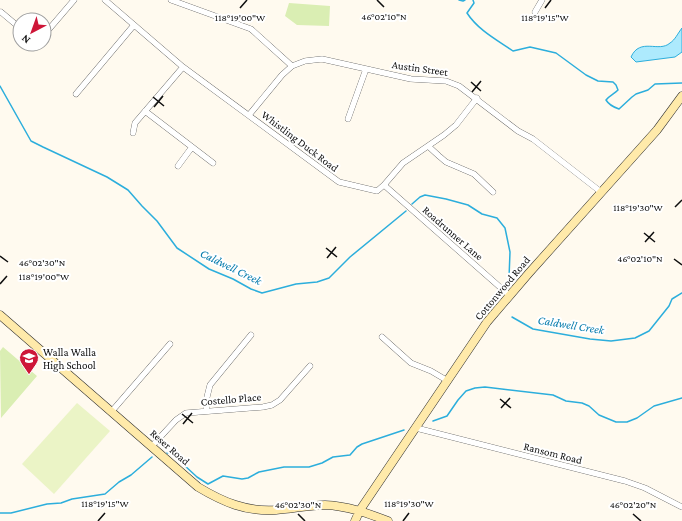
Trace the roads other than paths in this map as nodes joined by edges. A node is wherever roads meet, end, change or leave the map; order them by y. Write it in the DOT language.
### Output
graph roads {
  1 [pos="74,0"];
  2 [pos="105,0"];
  3 [pos="171,0"];
  4 [pos="542,0"];
  5 [pos="1,12"];
  6 [pos="535,12"];
  7 [pos="12,21"];
  8 [pos="52,24"];
  9 [pos="134,25"];
  10 [pos="292,66"];
  11 [pos="183,67"];
  12 [pos="366,69"];
  13 [pos="76,94"];
  14 [pos="682,96"];
  15 [pos="477,98"];
  16 [pos="145,111"];
  17 [pos="249,115"];
  18 [pos="348,119"];
  19 [pos="133,133"];
  20 [pos="428,146"];
  21 [pos="192,147"];
  22 [pos="213,163"];
  23 [pos="178,166"];
  24 [pos="384,185"];
  25 [pos="493,192"];
  26 [pos="601,192"];
  27 [pos="509,295"];
  28 [pos="0,316"];
  29 [pos="251,335"];
  30 [pos="382,337"];
  31 [pos="170,344"];
  32 [pos="310,366"];
  33 [pos="448,381"];
  34 [pos="112,411"];
  35 [pos="206,411"];
  36 [pos="416,428"];
  37 [pos="152,446"];
  38 [pos="682,507"];
  39 [pos="360,510"];
  40 [pos="355,521"];
  41 [pos="388,521"];
  1 -- 8 [label="street"];
  2 -- 9 [label="street, Whistling Duck Road"];
  3 -- 10 [label="street"];
  4 -- 6 [label="street"];
  5 -- 7 [label="street"];
  9 -- 11 [label="street, Whistling Duck Road"];
  9 -- 13 [label="street"];
  10 -- 12 [label="street, Austin Street"];
  10 -- 17 [label="street, Austin Street"];
  11 -- 16 [label="street"];
  11 -- 17 [label="street, Whistling Duck Road"];
  12 -- 15 [label="street, Austin Street"];
  12 -- 18 [label="street"];
  14 -- 26 [label="street, Cottonwood Road"];
  15 -- 20 [label="street"];
  15 -- 26 [label="street, Austin Street"];
  16 -- 19 [label="street"];
  16 -- 21 [label="street"];
  17 -- 24 [label="street, Whistling Duck Road"];
  20 -- 24 [label="street"];
  20 -- 25 [label="street"];
  21 -- 22 [label="street"];
  21 -- 23 [label="street"];
  24 -- 27 [label="street, Roadrunner Lane"];
  26 -- 27 [label="street, Cottonwood Road"];
  27 -- 33 [label="street, Cottonwood Road"];
  28 -- 34 [label="street, Reser Road"];
  29 -- 35 [label="street"];
  30 -- 33 [label="street"];
  31 -- 34 [label="street"];
  32 -- 35 [label="street, Costello Place"];
  33 -- 36 [label="street, Cottonwood Road"];
  34 -- 37 [label="street, Reser Road"];
  35 -- 37 [label="street, Costello Place"];
  36 -- 38 [label="street, Ransom Road"];
  36 -- 39 [label="street, Cottonwood Road"];
  37 -- 39 [label="street, Reser Road"];
  39 -- 40 [label="street, Cottonwood Road"];
  39 -- 41 [label="street, Reser Road"];
}
